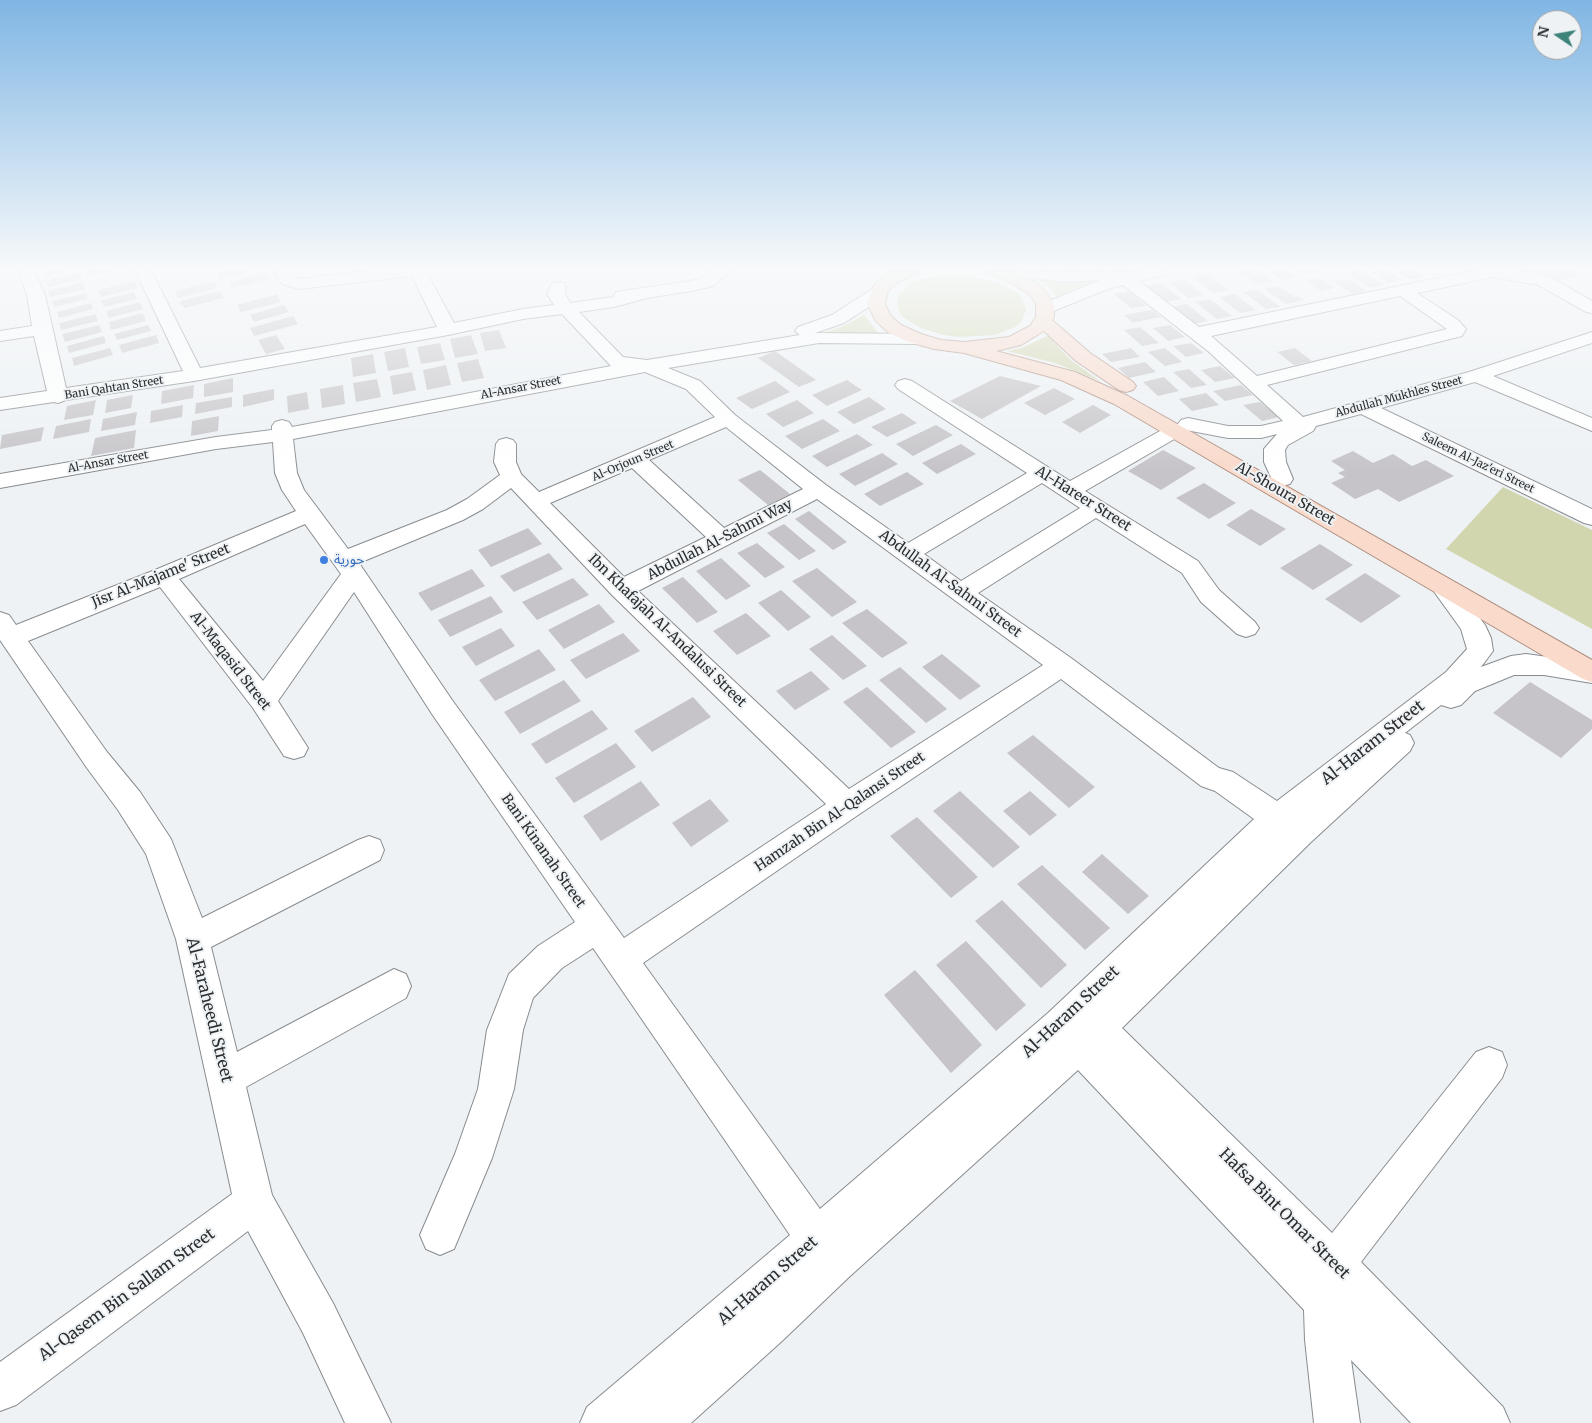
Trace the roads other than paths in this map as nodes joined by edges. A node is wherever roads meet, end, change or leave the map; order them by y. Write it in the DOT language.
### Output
graph roads {
  1 [pos="44,336"];
  2 [pos="176,336"];
  3 [pos="411,336"];
  4 [pos="594,336"];
  5 [pos="609,336"];
  6 [pos="779,336"];
  7 [pos="912,336"];
  8 [pos="1024,336"];
  9 [pos="1064,336"];
  10 [pos="1201,336"];
  11 [pos="1438,336"];
  12 [pos="1592,337"];
  13 [pos="918,339"];
  14 [pos="601,346"];
  15 [pos="965,348"];
  16 [pos="718,354"];
  17 [pos="660,361"];
  18 [pos="616,362"];
  19 [pos="587,368"];
  20 [pos="194,374"];
  21 [pos="1476,376"];
  22 [pos="692,381"];
  23 [pos="1255,382"];
  24 [pos="905,384"];
  25 [pos="507,387"];
  26 [pos="58,397"];
  27 [pos="0,404"];
  28 [pos="1363,407"];
  29 [pos="728,419"];
  30 [pos="1306,423"];
  31 [pos="1592,425"];
  32 [pos="1182,427"];
  33 [pos="282,430"];
  34 [pos="506,444"];
  35 [pos="636,460"];
  36 [pos="1043,474"];
  37 [pos="512,477"];
  38 [pos="1282,479"];
  39 [pos="0,481"];
  40 [pos="818,490"];
  41 [pos="1069,491"];
  42 [pos="536,501"];
  43 [pos="1096,508"];
  44 [pos="308,514"];
  45 [pos="1592,518"];
  46 [pos="723,539"];
  47 [pos="908,553"];
  48 [pos="349,567"];
  49 [pos="164,576"];
  50 [pos="1442,586"];
  51 [pos="621,589"];
  52 [pos="961,592"];
  53 [pos="1246,628"];
  54 [pos="6,629"];
  55 [pos="1592,653"];
  56 [pos="1062,665"];
  57 [pos="1592,673"];
  58 [pos="263,701"];
  59 [pos="294,748"];
  60 [pos="847,806"];
  61 [pos="1283,831"];
  62 [pos="369,850"];
  63 [pos="596,927"];
  64 [pos="193,939"];
  65 [pos="619,960"];
  66 [pos="394,986"];
  67 [pos="1078,1027"];
  68 [pos="1489,1065"];
  69 [pos="225,1078"];
  70 [pos="254,1202"];
  71 [pos="440,1235"];
  72 [pos="825,1251"];
  73 [pos="1329,1282"];
  74 [pos="0,1389"];
  75 [pos="368,1423"];
  76 [pos="604,1423"];
  77 [pos="658,1423"];
  78 [pos="1338,1423"];
  79 [pos="1442,1423"];
  80 [pos="1487,1423"];
  1 -- 26 [label="street"];
  2 -- 20 [label="street"];
  3 -- 20 [label="street, Bani Qahtan Street"];
  4 -- 14 [label="street"];
  5 -- 17 [label="street"];
  6 -- 17 [label="street, Al-Ansar Street"];
  7 -- 13 [label="main road"];
  8 -- 15 [label="main road"];
  9 -- 32 [label="main road, Al-Shoura Street"];
  10 -- 23 [label="street"];
  11 -- 23 [label="street"];
  12 -- 21 [label="street, Abdullah Mukhles Street"];
  13 -- 15 [label="main road"];
  13 -- 16 [label="street, Al-Ansar Street"];
  14 -- 18 [label="street"];
  14 -- 19 [label="street"];
  15 -- 32 [label="main road, Al-Shoura Street"];
  16 -- 17 [label="street, Al-Ansar Street"];
  16 -- 22 [label="street"];
  17 -- 18 [label="street, Abdullah Al-Sahmi Street"];
  17 -- 22 [label="street, Abdullah Al-Sahmi Street"];
  17 -- 22 [label="street, Abdullah Al-Sahmi Street"];
  17 -- 25 [label="street, Al-Ansar Street"];
  18 -- 19 [label="street, Al-Ansar Street"];
  19 -- 25 [label="street, Al-Ansar Street"];
  20 -- 26 [label="street, Bani Qahtan Street"];
  21 -- 28 [label="street, Abdullah Mukhles Street"];
  21 -- 31 [label="street"];
  22 -- 29 [label="street, Abdullah Al-Sahmi Street"];
  23 -- 30 [label="street"];
  24 -- 36 [label="street, Al-Hareer Street"];
  25 -- 33 [label="street, Al-Ansar Street"];
  26 -- 27 [label="street, Bani Qahtan Street"];
  28 -- 30 [label="street, Abdullah Mukhles Street"];
  28 -- 45 [label="street, Saleem Al-Jaz'eri Street"];
  29 -- 35 [label="street, Al-Orjoun Street"];
  29 -- 40 [label="street, Abdullah Al-Sahmi Street"];
  30 -- 32 [label="street, Abdullah Mukhles Street"];
  30 -- 38 [label="street, Abdullah Mukhles Street"];
  32 -- 38 [label="main road, Al-Shoura Street"];
  32 -- 41 [label="street"];
  32 -- 50 [label="main road, Al-Shoura Street"];
  33 -- 39 [label="street, Al-Ansar Street"];
  33 -- 44 [label="street, Bani Kinanah Street"];
  34 -- 37 [label="street, Ibn Khafajah Al-Andalusi Street"];
  35 -- 42 [label="street, Al-Orjoun Street"];
  35 -- 46 [label="street"];
  36 -- 41 [label="street, Al-Hareer Street"];
  36 -- 47 [label="street"];
  37 -- 42 [label="street, Ibn Khafajah Al-Andalusi Street"];
  37 -- 48 [label="street"];
  38 -- 55 [label="main road, Al-Shoura Street"];
  40 -- 46 [label="street, Abdullah Al-Sahmi Way"];
  40 -- 47 [label="street, Abdullah Al-Sahmi Street"];
  41 -- 43 [label="street, Al-Hareer Street"];
  42 -- 51 [label="street, Ibn Khafajah Al-Andalusi Street"];
  43 -- 52 [label="street"];
  43 -- 53 [label="street, Al-Hareer Street"];
  44 -- 48 [label="street, Bani Kinanah Street"];
  44 -- 49 [label="street, Jisr Al-Majame' Street"];
  46 -- 51 [label="street, Abdullah Al-Sahmi Way"];
  47 -- 52 [label="street, Abdullah Al-Sahmi Street"];
  48 -- 58 [label="street"];
  48 -- 63 [label="street, Bani Kinanah Street"];
  49 -- 54 [label="street, Jisr Al-Majame' Street"];
  49 -- 58 [label="street, Al-Maqasid Street"];
  50 -- 57 [label="main road, Al-Shoura Street"];
  50 -- 61 [label="street, Al-Haram Street"];
  51 -- 60 [label="street, Ibn Khafajah Al-Andalusi Street"];
  52 -- 56 [label="street, Abdullah Al-Sahmi Street"];
  54 -- 64 [label="street, Al-Faraheedi Street"];
  56 -- 60 [label="street, Hamzah Bin Al-Qalansi Street"];
  56 -- 61 [label="street, Abdullah Al-Sahmi Street"];
  57 -- 61 [label="street, Al-Haram Street"];
  58 -- 59 [label="street, Al-Maqasid Street"];
  60 -- 65 [label="street, Hamzah Bin Al-Qalansi Street"];
  61 -- 67 [label="street, Al-Haram Street"];
  62 -- 64 [label="street"];
  63 -- 65 [label="street, Bani Kinanah Street"];
  63 -- 71 [label="street"];
  64 -- 69 [label="street, Al-Faraheedi Street"];
  65 -- 72 [label="street, Bani Kinanah Street"];
  66 -- 69 [label="street"];
  67 -- 72 [label="street, Al-Haram Street"];
  67 -- 73 [label="street, Hafsa Bint Omar Street"];
  68 -- 73 [label="street"];
  69 -- 70 [label="street, Al-Faraheedi Street"];
  70 -- 74 [label="street, Al-Qasem Bin Sallam Street"];
  70 -- 75 [label="street, Al-Faraheedi Street"];
  72 -- 76 [label="street, Al-Haram Street"];
  72 -- 77 [label="street, Al-Haram Street"];
  73 -- 78 [label="street"];
  73 -- 79 [label="street, Hafsa Bint Omar Street"];
  73 -- 80 [label="street, Hafsa Bint Omar Street"];
}
